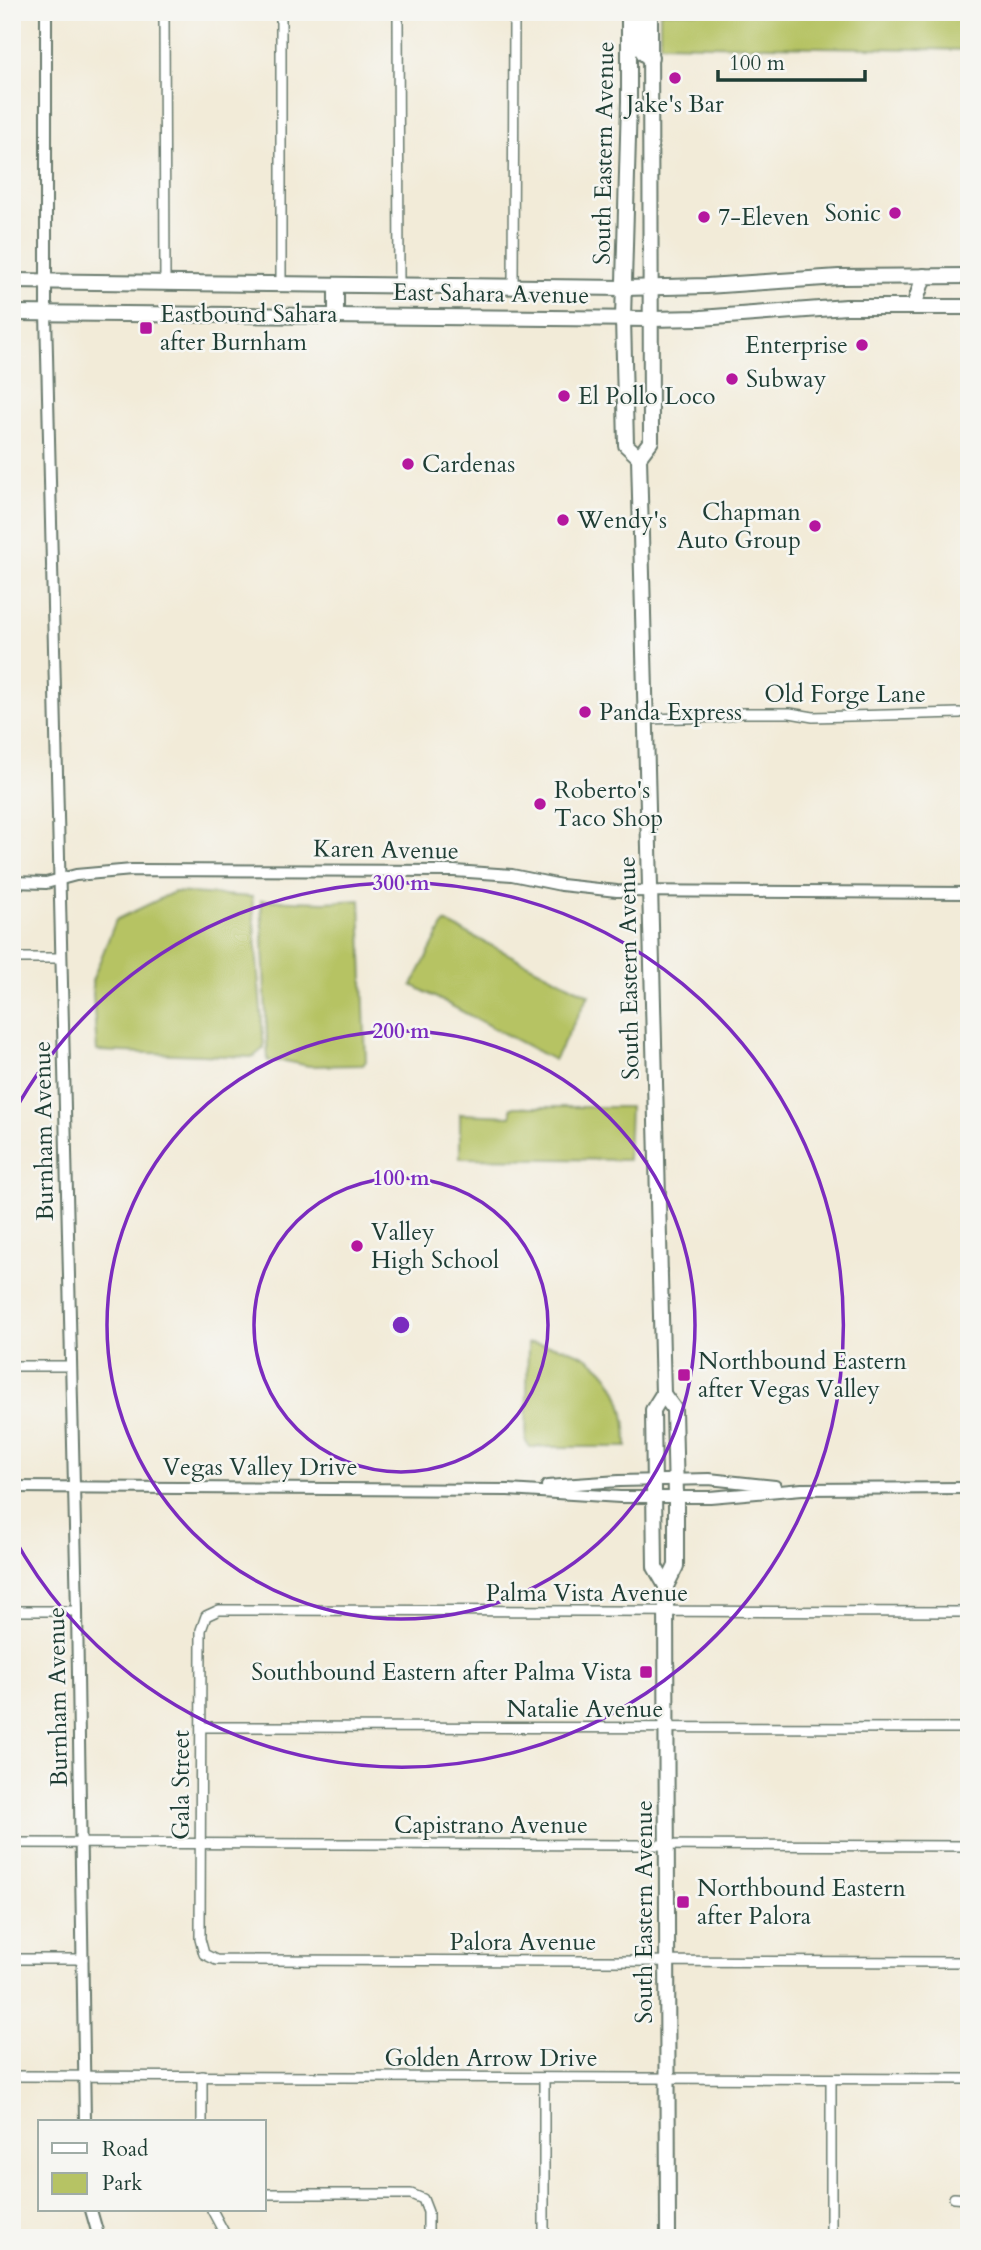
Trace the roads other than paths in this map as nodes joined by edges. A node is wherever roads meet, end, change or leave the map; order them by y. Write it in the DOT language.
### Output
graph roads {
  1 [pos="46,12"];
  2 [pos="164,12"];
  3 [pos="281,12"];
  4 [pos="398,12"];
  5 [pos="514,12"];
  6 [pos="629,12"];
  7 [pos="638,12"];
  8 [pos="650,12"];
  9 [pos="651,58"];
  10 [pos="924,276"];
  11 [pos="969,276"];
  12 [pos="12,281"];
  13 [pos="46,282"];
  14 [pos="165,282"];
  15 [pos="281,284"];
  16 [pos="336,285"];
  17 [pos="399,286"];
  18 [pos="513,287"];
  19 [pos="624,288"];
  20 [pos="652,288"];
  21 [pos="914,306"];
  22 [pos="969,307"];
  23 [pos="12,313"];
  24 [pos="46,313"];
  25 [pos="336,315"];
  26 [pos="623,318"];
  27 [pos="650,319"];
  28 [pos="639,457"];
  29 [pos="960,713"];
  30 [pos="646,719"];
  31 [pos="62,878"];
  32 [pos="12,882"];
  33 [pos="650,891"];
  34 [pos="969,893"];
  35 [pos="12,958"];
  36 [pos="60,958"];
  37 [pos="12,1366"];
  38 [pos="71,1366"];
  39 [pos="663,1394"];
  40 [pos="654,1480"];
  41 [pos="675,1480"];
  42 [pos="12,1487"];
  43 [pos="74,1487"];
  44 [pos="969,1488"];
  45 [pos="802,1489"];
  46 [pos="508,1490"];
  47 [pos="654,1497"];
  48 [pos="676,1497"];
  49 [pos="666,1586"];
  50 [pos="12,1611"];
  51 [pos="77,1611"];
  52 [pos="969,1612"];
  53 [pos="666,1613"];
  54 [pos="206,1616"];
  55 [pos="201,1727"];
  56 [pos="969,1728"];
  57 [pos="667,1729"];
  58 [pos="12,1843"];
  59 [pos="81,1843"];
  60 [pos="200,1843"];
  61 [pos="667,1845"];
  62 [pos="969,1846"];
  63 [pos="204,1954"];
  64 [pos="12,1959"];
  65 [pos="83,1959"];
  66 [pos="667,1962"];
  67 [pos="969,1962"];
  68 [pos="12,2076"];
  69 [pos="84,2076"];
  70 [pos="202,2077"];
  71 [pos="544,2078"];
  72 [pos="667,2079"];
  73 [pos="831,2079"];
  74 [pos="969,2080"];
  75 [pos="85,2120"];
  76 [pos="202,2120"];
  77 [pos="266,2194"];
  78 [pos="954,2198"];
  79 [pos="969,2199"];
  80 [pos="92,2212"];
  81 [pos="213,2212"];
  82 [pos="99,2238"];
  83 [pos="227,2238"];
  84 [pos="428,2238"];
  85 [pos="544,2238"];
  86 [pos="668,2238"];
  87 [pos="831,2238"];
  1 -- 13 [label="street, Burnham Avenue"];
  2 -- 14 [label="street"];
  3 -- 15 [label="street"];
  4 -- 17 [label="street"];
  5 -- 18 [label="street"];
  6 -- 19 [label="main road, South Eastern Avenue"];
  7 -- 9 [label="main road"];
  8 -- 9 [label="main road, South Eastern Avenue"];
  9 -- 20 [label="main road, South Eastern Avenue"];
  10 -- 11 [label="main road, East Sahara Avenue"];
  10 -- 20 [label="main road, East Sahara Avenue"];
  10 -- 21 [label="main road"];
  12 -- 13 [label="main road, East Sahara Avenue"];
  13 -- 14 [label="main road, East Sahara Avenue"];
  13 -- 24 [label="street, Burnham Avenue"];
  14 -- 15 [label="main road, East Sahara Avenue"];
  15 -- 16 [label="main road, East Sahara Avenue"];
  16 -- 17 [label="main road, East Sahara Avenue"];
  16 -- 25 [label="main road"];
  17 -- 18 [label="main road, East Sahara Avenue"];
  18 -- 19 [label="main road, East Sahara Avenue"];
  19 -- 20 [label="main road, East Sahara Avenue"];
  19 -- 26 [label="main road, South Eastern Avenue"];
  20 -- 27 [label="main road, South Eastern Avenue"];
  21 -- 22 [label="main road, East Sahara Avenue"];
  21 -- 27 [label="main road, East Sahara Avenue"];
  23 -- 24 [label="main road, East Sahara Avenue"];
  24 -- 25 [label="main road, East Sahara Avenue"];
  24 -- 31 [label="street, Burnham Avenue"];
  25 -- 26 [label="main road, East Sahara Avenue"];
  26 -- 27 [label="main road, East Sahara Avenue"];
  26 -- 28 [label="main road, South Eastern Avenue"];
  27 -- 28 [label="main road, South Eastern Avenue"];
  28 -- 30 [label="main road, South Eastern Avenue"];
  29 -- 30 [label="street, Old Forge Lane"];
  30 -- 33 [label="main road, South Eastern Avenue"];
  31 -- 32 [label="street, Karen Avenue"];
  31 -- 33 [label="street, Karen Avenue"];
  31 -- 36 [label="street, Burnham Avenue"];
  33 -- 34 [label="street, Karen Avenue"];
  33 -- 39 [label="main road, South Eastern Avenue"];
  35 -- 36 [label="street"];
  36 -- 38 [label="street, Burnham Avenue"];
  37 -- 38 [label="street"];
  38 -- 43 [label="street, Burnham Avenue"];
  39 -- 40 [label="main road, South Eastern Avenue"];
  39 -- 41 [label="main road, South Eastern Avenue"];
  40 -- 41 [label="street, Vegas Valley Drive"];
  40 -- 46 [label="street, Vegas Valley Drive"];
  40 -- 47 [label="main road, South Eastern Avenue"];
  41 -- 45 [label="street, Vegas Valley Drive"];
  41 -- 48 [label="main road, South Eastern Avenue"];
  42 -- 43 [label="street, Vegas Valley Drive"];
  43 -- 46 [label="street, Vegas Valley Drive"];
  43 -- 51 [label="street, Burnham Avenue"];
  44 -- 45 [label="street, Vegas Valley Drive"];
  45 -- 48 [label="street, Vegas Valley Drive"];
  46 -- 47 [label="street, Vegas Valley Drive"];
  47 -- 48 [label="street, Vegas Valley Drive"];
  47 -- 49 [label="main road, South Eastern Avenue"];
  48 -- 49 [label="main road, South Eastern Avenue"];
  49 -- 53 [label="main road, South Eastern Avenue"];
  50 -- 51 [label="street"];
  51 -- 59 [label="street, Burnham Avenue"];
  52 -- 53 [label="street, Palma Vista Avenue"];
  53 -- 54 [label="street, Palma Vista Avenue"];
  53 -- 57 [label="main road, South Eastern Avenue"];
  54 -- 55 [label="street, Gala Street"];
  55 -- 57 [label="street, Natalie Avenue"];
  55 -- 60 [label="street, Gala Street"];
  56 -- 57 [label="street, Natalie Avenue"];
  57 -- 61 [label="main road, South Eastern Avenue"];
  58 -- 59 [label="street, Capistrano Avenue"];
  59 -- 60 [label="street, Capistrano Avenue"];
  59 -- 65 [label="street, Burnham Avenue"];
  60 -- 61 [label="street, Capistrano Avenue"];
  60 -- 63 [label="street, Gala Street"];
  61 -- 62 [label="street, Capistrano Avenue"];
  61 -- 66 [label="main road, South Eastern Avenue"];
  63 -- 66 [label="street, Palora Avenue"];
  64 -- 65 [label="street"];
  65 -- 69 [label="street, Burnham Avenue"];
  66 -- 67 [label="street, Palora Avenue"];
  66 -- 72 [label="main road, South Eastern Avenue"];
  68 -- 69 [label="street, Golden Arrow Drive"];
  69 -- 70 [label="street, Golden Arrow Drive"];
  69 -- 75 [label="street, Burnham Avenue"];
  70 -- 71 [label="street, Golden Arrow Drive"];
  70 -- 76 [label="street"];
  71 -- 72 [label="street, Golden Arrow Drive"];
  71 -- 85 [label="street"];
  72 -- 73 [label="street, Golden Arrow Drive"];
  72 -- 86 [label="main road, South Eastern Avenue"];
  73 -- 74 [label="street, Golden Arrow Drive"];
  73 -- 87 [label="street"];
  77 -- 84 [label="street"];
  78 -- 79 [label="street"];
  80 -- 82 [label="street"];
  81 -- 83 [label="street"];
}
